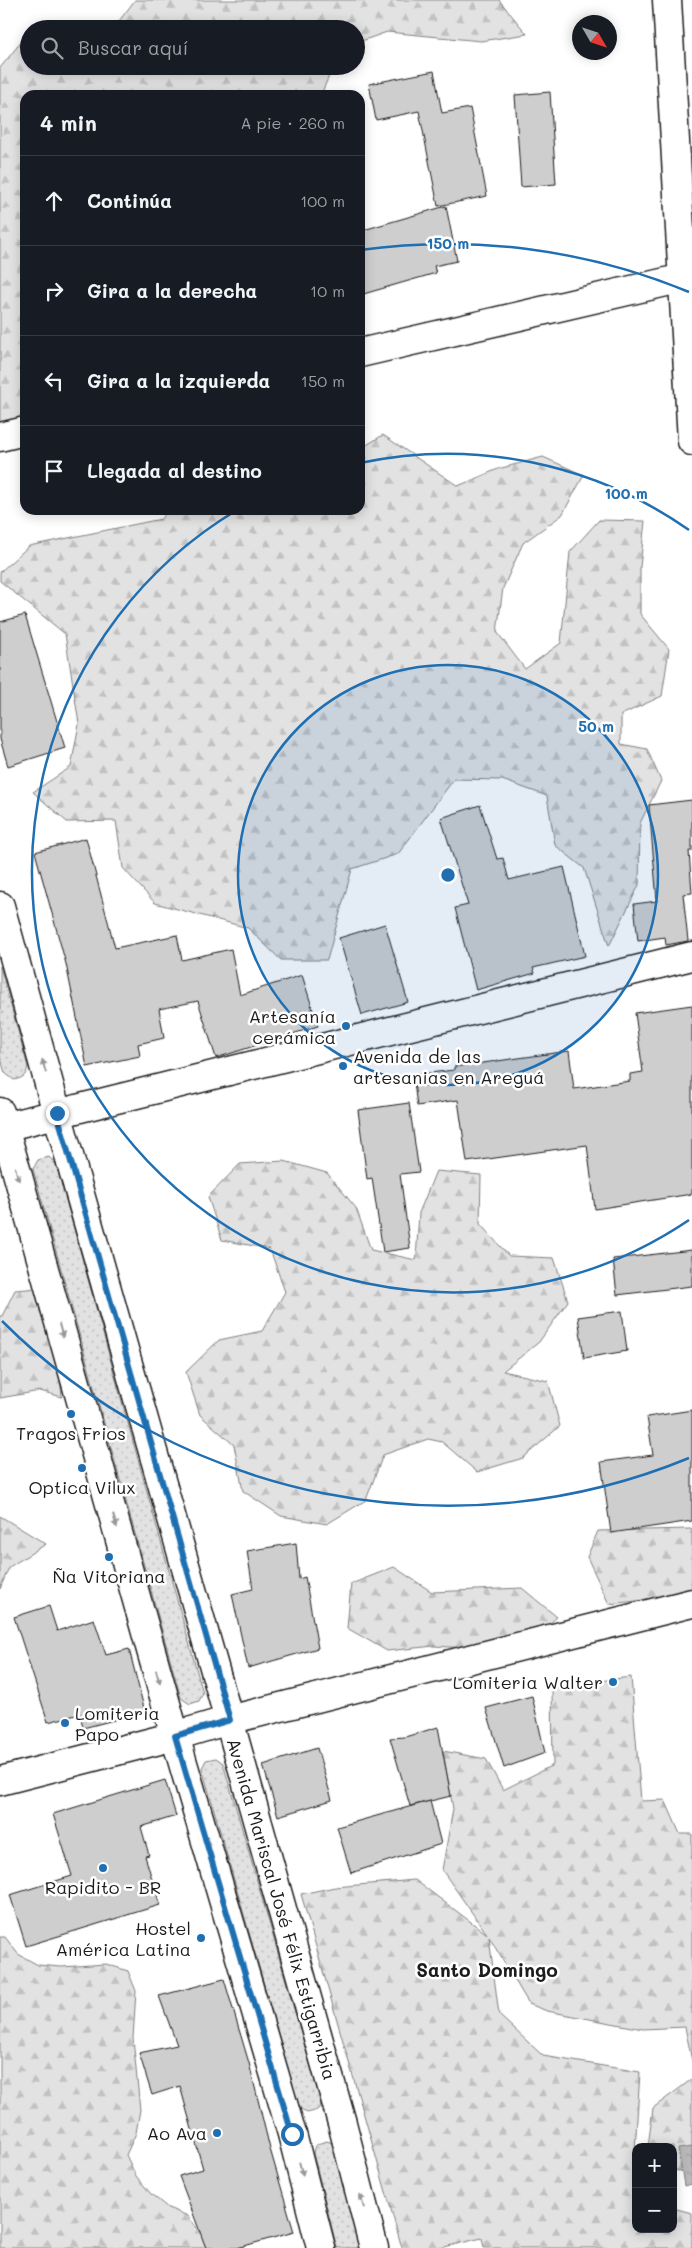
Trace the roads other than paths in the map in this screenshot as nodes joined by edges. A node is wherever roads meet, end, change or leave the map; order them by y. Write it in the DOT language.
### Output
graph roads {
  1 [pos="667,0"];
  2 [pos="687,277"];
  3 [pos="365,352"];
  4 [pos="20,432"];
  5 [pos="0,437"];
  6 [pos="692,442"];
  7 [pos="0,906"];
  8 [pos="692,956"];
  9 [pos="57,1113"];
  10 [pos="1,1123"];
  11 [pos="692,1603"];
  12 [pos="230,1720"];
  13 [pos="175,1736"];
  14 [pos="0,1781"];
  15 [pos="321,2248"];
  16 [pos="374,2248"];
  1 -- 2 [label="main road"];
  2 -- 3 [label="main road"];
  2 -- 6 [label="main road"];
  4 -- 5 [label="main road"];
  9 -- 7 [label="main road, Avenida Mariscal José Félix Estigarribia, one-way"];
  8 -- 9 [label="main road"];
  9 -- 10 [label="main road"];
  9 -- 12 [label="main road, Avenida Mariscal José Félix Estigarribia"];
  10 -- 13 [label="main road, one-way"];
  11 -- 12 [label="main road"];
  12 -- 13 [label="main road"];
  16 -- 12 [label="main road, Avenida Mariscal José Félix Estigarribia, one-way"];
  13 -- 14 [label="main road"];
  13 -- 15 [label="main road, one-way"];
}
